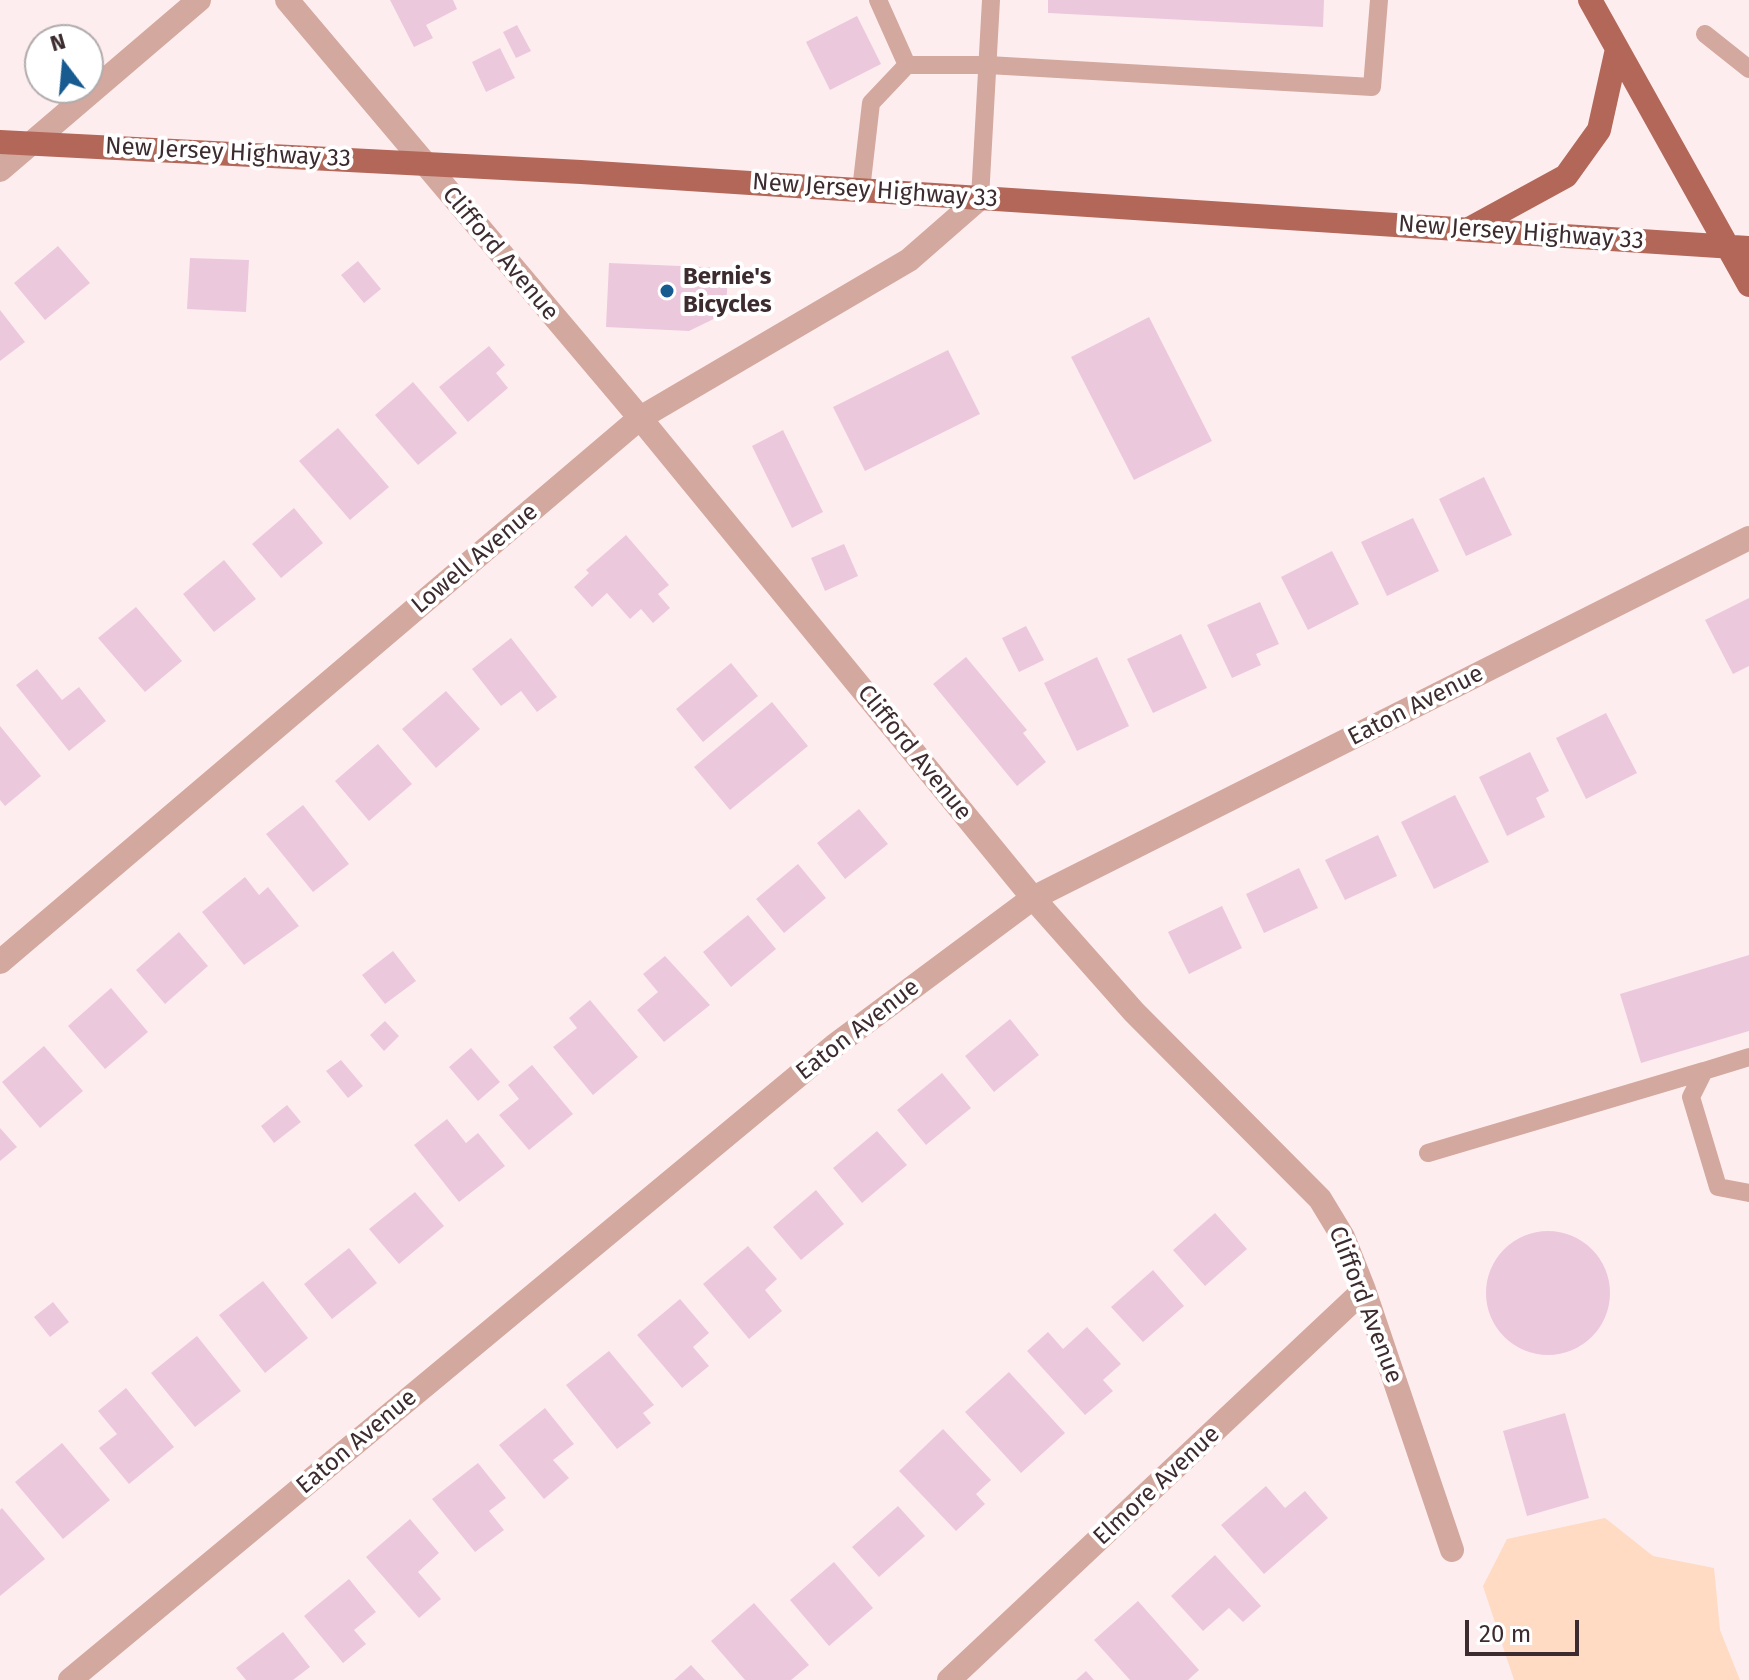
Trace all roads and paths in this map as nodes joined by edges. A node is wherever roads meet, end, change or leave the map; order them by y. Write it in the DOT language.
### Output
graph roads {
  1 [pos="199,0"];
  2 [pos="287,0"];
  3 [pos="878,0"];
  4 [pos="1379,0"];
  5 [pos="1590,0"];
  6 [pos="991,9"];
  7 [pos="1705,34"];
  8 [pos="1617,49"];
  9 [pos="907,65"];
  10 [pos="988,65"];
  11 [pos="1749,69"];
  12 [pos="0,142"];
  13 [pos="31,143"];
  14 [pos="424,163"];
  15 [pos="0,170"];
  16 [pos="861,190"];
  17 [pos="980,198"];
  18 [pos="1468,229"];
  19 [pos="1738,247"];
  20 [pos="1749,285"];
  21 [pos="640,418"];
  22 [pos="1749,538"];
  23 [pos="1033,898"];
  24 [pos="0,962"];
  25 [pos="1749,1057"];
  26 [pos="1704,1071"];
  27 [pos="1428,1153"];
  28 [pos="1749,1193"];
  29 [pos="1364,1290"];
  30 [pos="1452,1550"];
  31 [pos="70,1680"];
  32 [pos="949,1680"];
  1 -- 13 [label="street"];
  2 -- 14 [label="street, Clifford Avenue"];
  3 -- 9 [label="lane"];
  4 -- 10 [label="lane"];
  5 -- 8 [label="main road"];
  6 -- 10 [label="lane"];
  7 -- 11 [label="lane"];
  8 -- 18 [label="main road"];
  8 -- 19 [label="main road"];
  9 -- 10 [label="lane"];
  9 -- 16 [label="lane"];
  10 -- 17 [label="lane"];
  12 -- 13 [label="main road, New Jersey Highway 33"];
  13 -- 14 [label="main road, New Jersey Highway 33"];
  13 -- 15 [label="street"];
  14 -- 16 [label="main road, New Jersey Highway 33"];
  14 -- 21 [label="street, Clifford Avenue"];
  16 -- 17 [label="main road, New Jersey Highway 33"];
  17 -- 18 [label="main road, New Jersey Highway 33"];
  17 -- 21 [label="street, Lowell Avenue"];
  18 -- 19 [label="main road, New Jersey Highway 33"];
  19 -- 20 [label="main road"];
  21 -- 23 [label="street, Clifford Avenue"];
  21 -- 24 [label="street, Lowell Avenue"];
  22 -- 23 [label="street, Eaton Avenue"];
  23 -- 29 [label="street, Clifford Avenue"];
  23 -- 31 [label="street, Eaton Avenue"];
  25 -- 26 [label="lane"];
  26 -- 27 [label="lane"];
  26 -- 28 [label="lane"];
  29 -- 30 [label="street, Clifford Avenue"];
  29 -- 32 [label="street, Elmore Avenue"];
}
